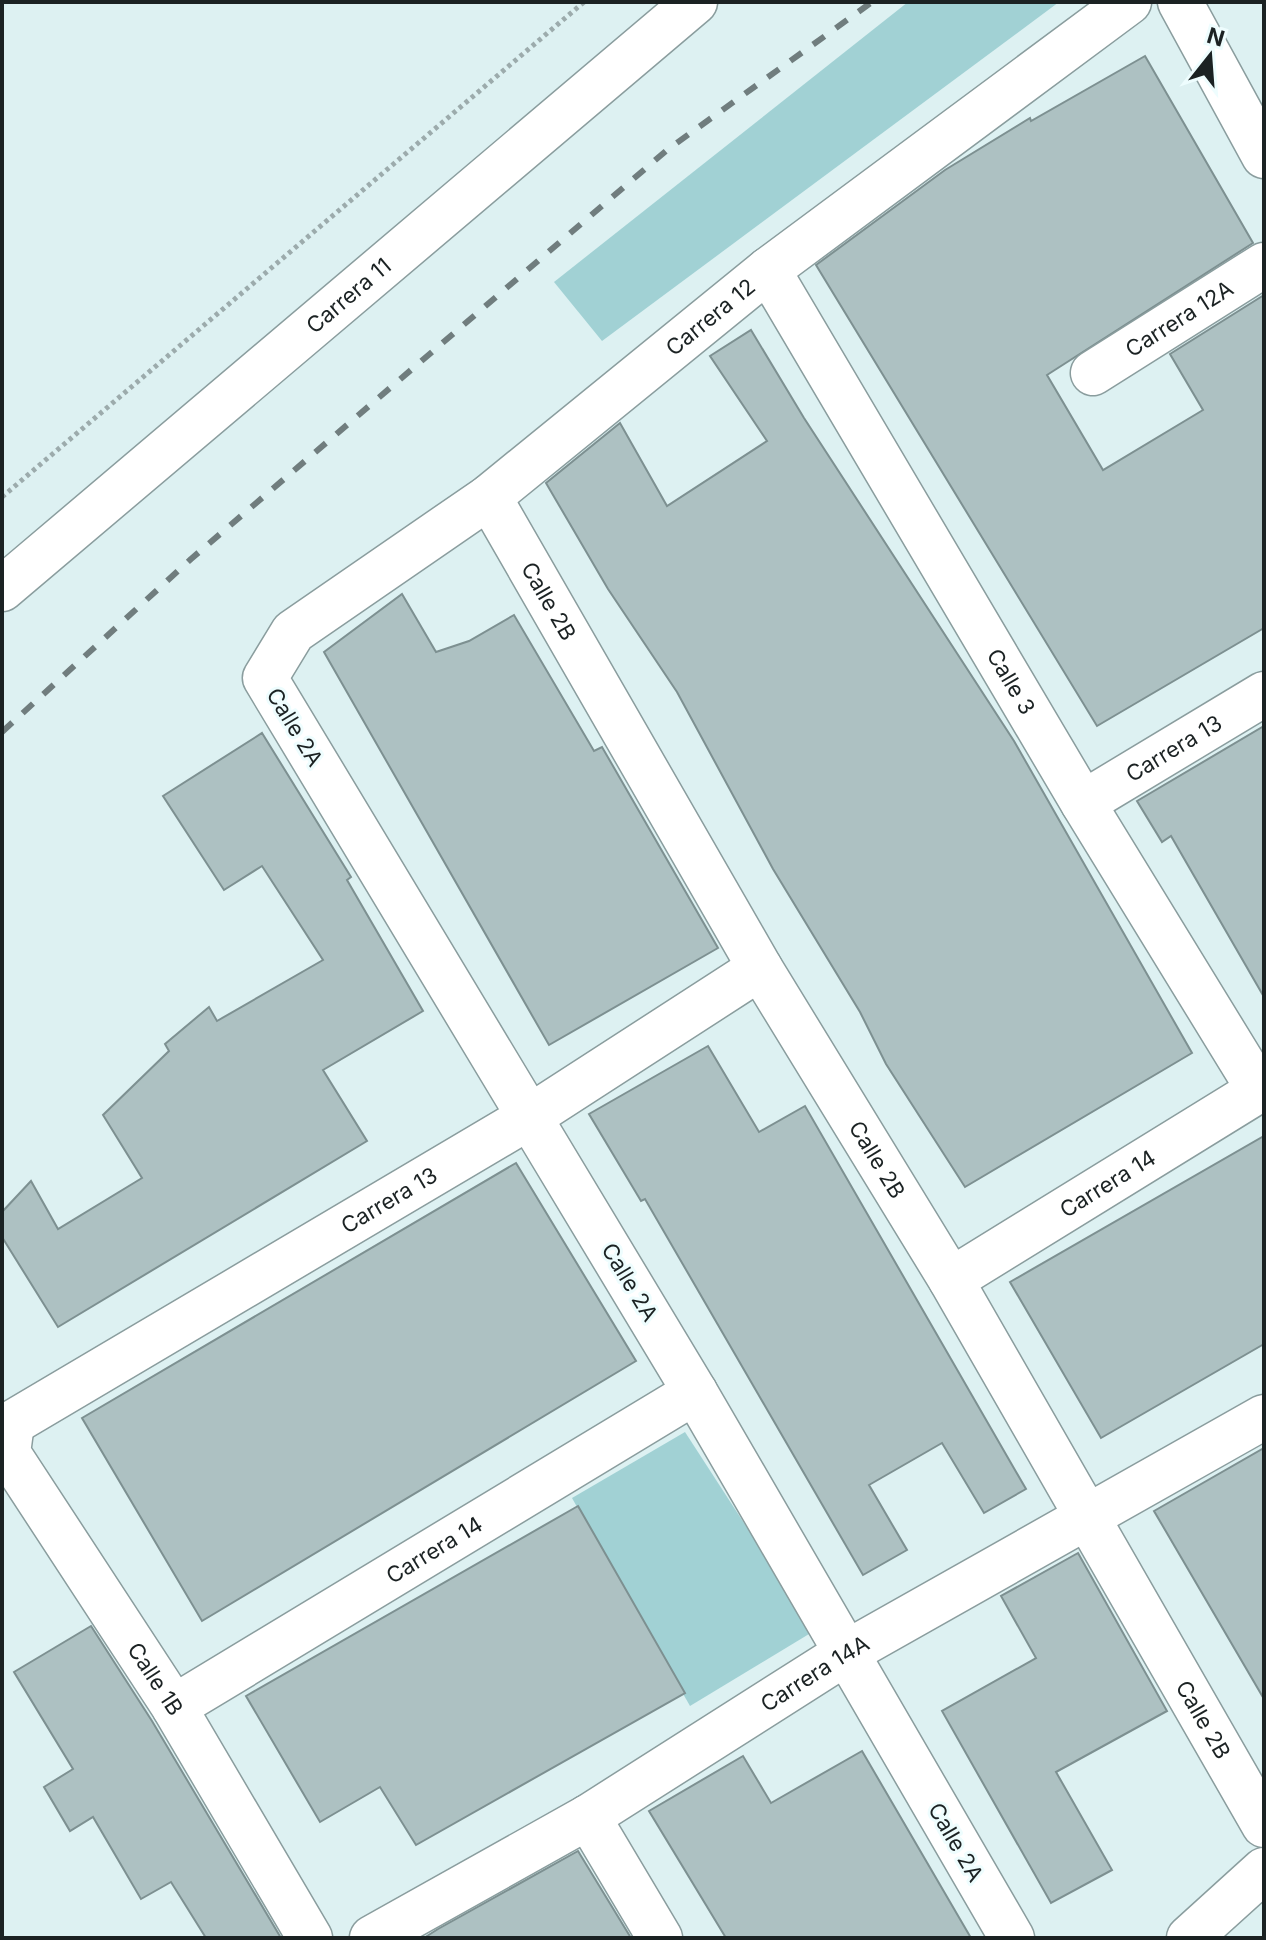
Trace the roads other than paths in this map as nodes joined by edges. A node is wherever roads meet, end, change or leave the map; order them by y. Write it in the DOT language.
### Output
graph roads {
  1 [pos="695,2"];
  2 [pos="1129,2"];
  3 [pos="1180,2"];
  4 [pos="1264,156"];
  5 [pos="1264,265"];
  6 [pos="768,270"];
  7 [pos="1093,373"];
  8 [pos="489,497"];
  9 [pos="2,589"];
  10 [pos="293,632"];
  11 [pos="1264,694"];
  12 [pos="1083,803"];
  13 [pos="760,968"];
  14 [pos="1262,1089"];
  15 [pos="531,1116"];
  16 [pos="951,1280"];
  17 [pos="695,1392"];
  18 [pos="7,1415"];
  19 [pos="1264,1417"];
  20 [pos="1089,1517"];
  21 [pos="846,1653"];
  22 [pos="174,1707"];
  23 [pos="588,1817"];
  24 [pos="1264,1825"];
  25 [pos="1264,1870"];
  26 [pos="310,1938"];
  27 [pos="372,1938"];
  28 [pos="660,1938"];
  29 [pos="1012,1938"];
  30 [pos="1189,1938"];
  1 -- 9 [label="street, Carrera 11"];
  2 -- 6 [label="street, Carrera 12"];
  3 -- 4 [label="street"];
  5 -- 7 [label="street, Carrera 12A"];
  6 -- 8 [label="street, Carrera 12"];
  6 -- 12 [label="street, Calle 3"];
  8 -- 10 [label="street, Carrera 12"];
  8 -- 13 [label="street, Calle 2B"];
  10 -- 15 [label="street, Calle 2A"];
  11 -- 12 [label="street, Carrera 13"];
  12 -- 14 [label="street, Calle 3"];
  13 -- 15 [label="street, Carrera 13"];
  13 -- 16 [label="street, Calle 2B"];
  14 -- 16 [label="street, Carrera 14"];
  15 -- 17 [label="street, Calle 2A"];
  15 -- 18 [label="street, Carrera 13"];
  16 -- 20 [label="street, Calle 2B"];
  17 -- 21 [label="street, Calle 2A"];
  17 -- 22 [label="street, Carrera 14"];
  18 -- 22 [label="street, Calle 1B"];
  19 -- 20 [label="street, Carrera 14A"];
  20 -- 21 [label="street, Carrera 14A"];
  20 -- 24 [label="street, Calle 2B"];
  21 -- 23 [label="street, Carrera 14A"];
  21 -- 29 [label="street, Calle 2A"];
  22 -- 26 [label="street, Calle 1B"];
  23 -- 27 [label="street, Carrera 14A"];
  23 -- 28 [label="street"];
  25 -- 30 [label="street"];
}
